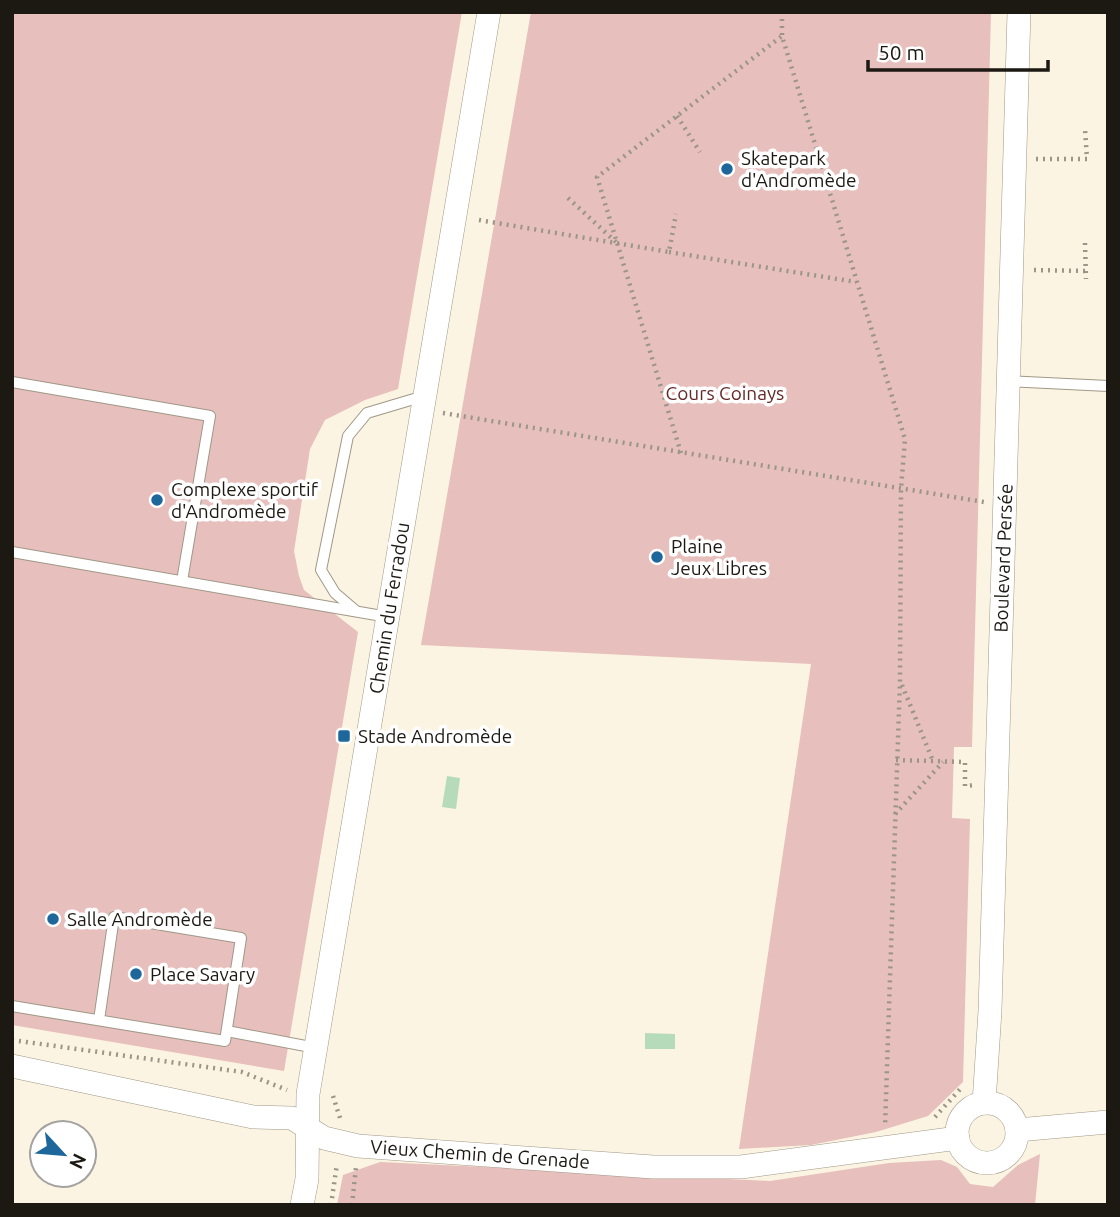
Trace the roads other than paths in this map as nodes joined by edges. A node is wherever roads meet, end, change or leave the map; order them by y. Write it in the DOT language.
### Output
graph roads {
  1 [pos="489,12"];
  2 [pos="1018,12"];
  3 [pos="1007,381"];
  4 [pos="12,382"];
  5 [pos="1108,386"];
  6 [pos="423,403"];
  7 [pos="12,552"];
  8 [pos="182,581"];
  9 [pos="357,611"];
  10 [pos="388,617"];
  11 [pos="12,1006"];
  12 [pos="99,1020"];
  13 [pos="226,1036"];
  14 [pos="316,1048"];
  15 [pos="12,1066"];
  16 [pos="984,1103"];
  17 [pos="1108,1122"];
  18 [pos="309,1130"];
  19 [pos="1017,1130"];
  20 [pos="958,1138"];
  21 [pos="302,1205"];
  1 -- 6 [label="street, Chemin du Ferradou"];
  2 -- 3 [label="street, Boulevard Persée"];
  3 -- 5 [label="lane"];
  3 -- 16 [label="street, Boulevard Persée"];
  4 -- 8 [label="lane"];
  6 -- 9 [label="lane"];
  6 -- 10 [label="street, Chemin du Ferradou"];
  7 -- 8 [label="lane"];
  8 -- 9 [label="lane"];
  9 -- 10 [label="lane"];
  10 -- 14 [label="street, Chemin du Ferradou"];
  11 -- 12 [label="lane"];
  12 -- 13 [label="lane"];
  12 -- 13 [label="lane"];
  13 -- 14 [label="lane"];
  14 -- 18 [label="street, Chemin du Ferradou"];
  15 -- 18 [label="street, Vieux Chemin de Grenade"];
  16 -- 19 [label="street"];
  16 -- 20 [label="street"];
  17 -- 19 [label="street"];
  18 -- 20 [label="street, Vieux Chemin de Grenade"];
  18 -- 21 [label="street, Chemin du Ferradou"];
  19 -- 20 [label="street"];
}
